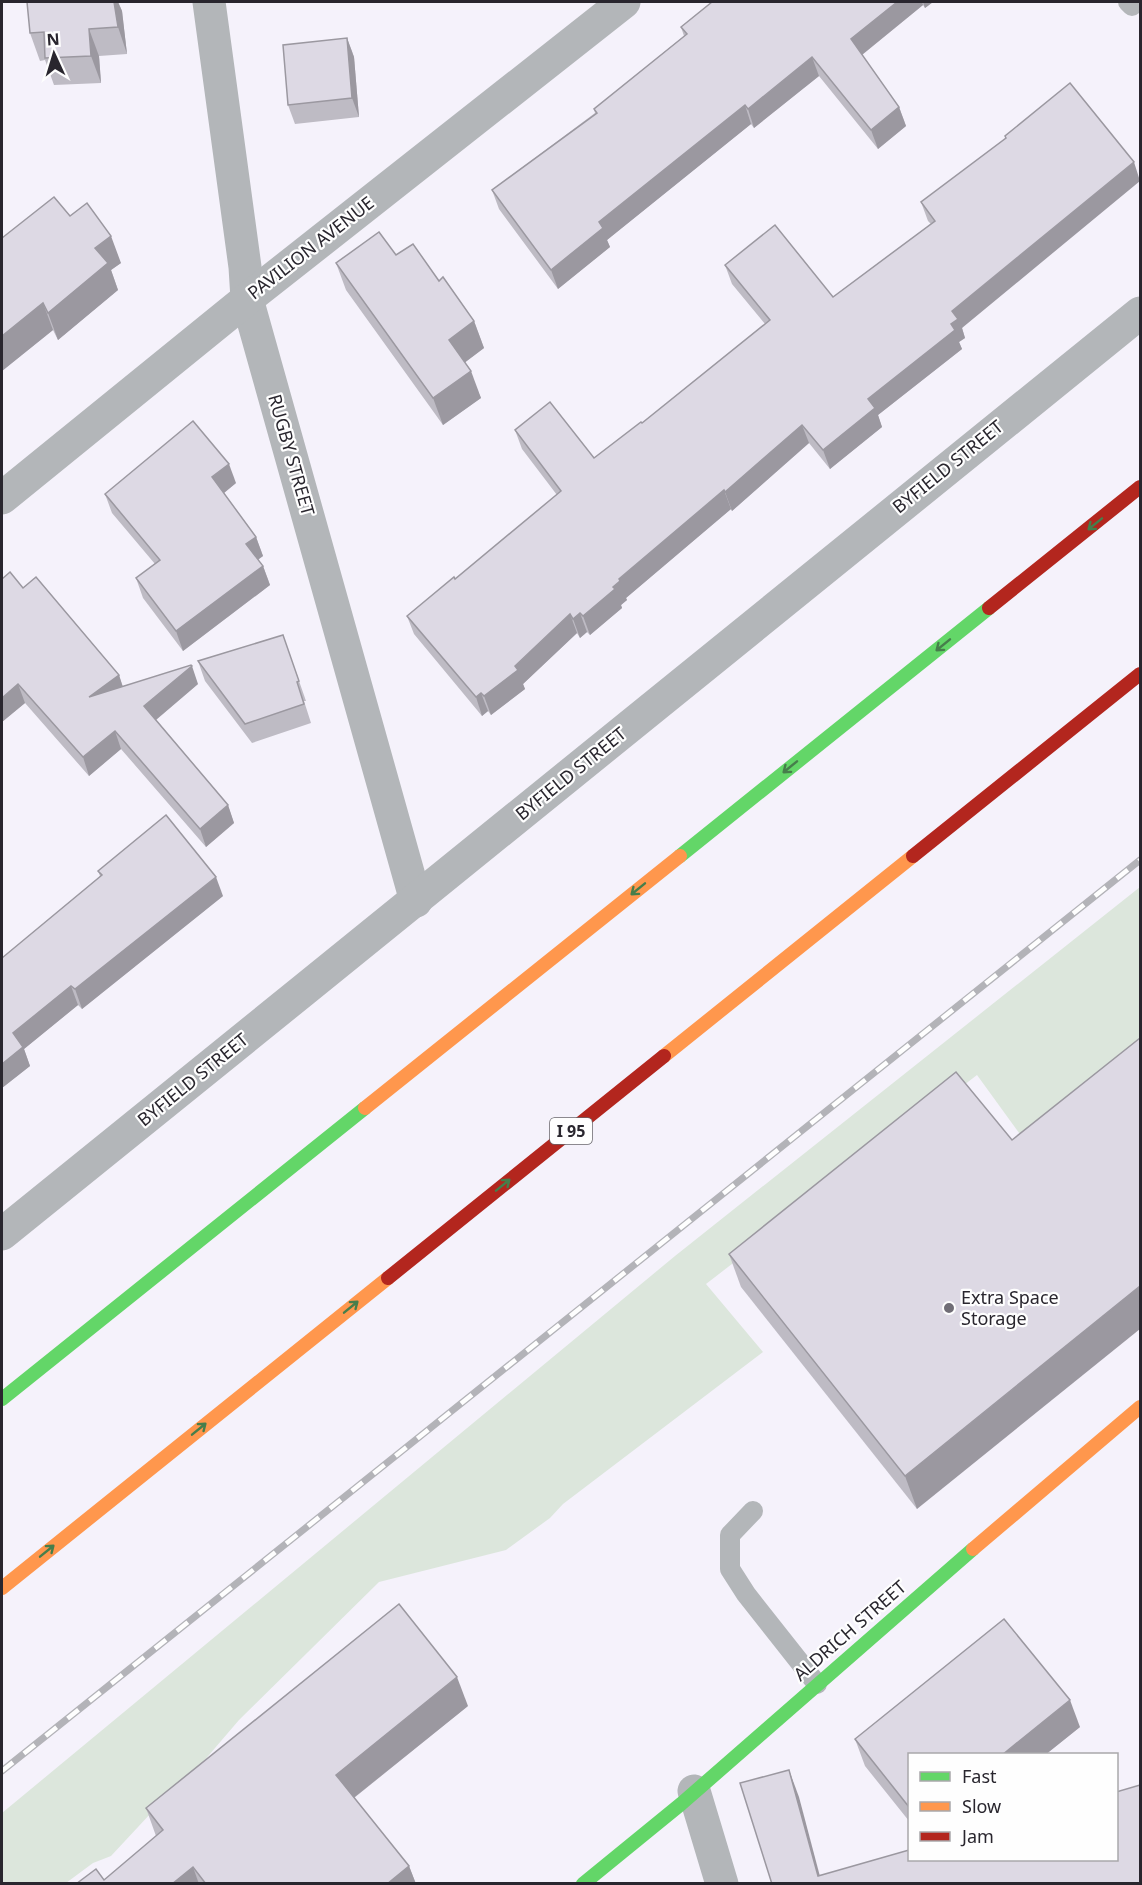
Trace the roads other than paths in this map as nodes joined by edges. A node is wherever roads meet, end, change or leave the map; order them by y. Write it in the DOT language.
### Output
graph roads {
  1 [pos="209,2"];
  2 [pos="624,2"];
  3 [pos="247,299"];
  4 [pos="1140,314"];
  5 [pos="1140,487"];
  6 [pos="2,498"];
  7 [pos="1140,674"];
  8 [pos="416,901"];
  9 [pos="2,1234"];
  10 [pos="2,1399"];
  11 [pos="1140,1407"];
  12 [pos="753,1511"];
  13 [pos="2,1588"];
  14 [pos="817,1684"];
  15 [pos="694,1791"];
  16 [pos="584,1884"];
  17 [pos="722,1884"];
  1 -- 3 [label="street, RUGBY STREET"];
  2 -- 3 [label="street, PAVILION AVENUE"];
  3 -- 6 [label="street, PAVILION AVENUE"];
  3 -- 8 [label="street, RUGBY STREET"];
  4 -- 8 [label="street, BYFIELD STREET"];
  5 -- 10 [label="main road, one-way"];
  13 -- 7 [label="main road, I 95, one-way"];
  8 -- 9 [label="street, BYFIELD STREET"];
  11 -- 14 [label="main road, ALDRICH STREET"];
  12 -- 14 [label="lane"];
  14 -- 15 [label="main road, ALDRICH STREET"];
  15 -- 16 [label="main road, ALDRICH STREET"];
  15 -- 17 [label="street"];
}
